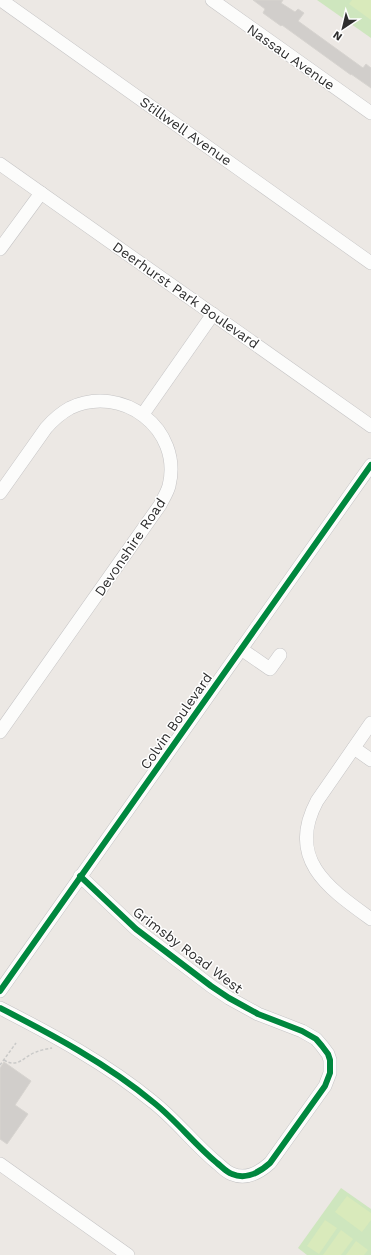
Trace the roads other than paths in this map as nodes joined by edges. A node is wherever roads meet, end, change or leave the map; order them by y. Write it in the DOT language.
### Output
graph roads {
  1 [pos="1,0"];
  2 [pos="212,0"];
  3 [pos="371,113"];
  4 [pos="0,164"];
  5 [pos="41,193"];
  6 [pos="0,250"];
  7 [pos="371,263"];
  8 [pos="213,314"];
  9 [pos="143,414"];
  10 [pos="371,426"];
  11 [pos="371,465"];
  12 [pos="0,493"];
  13 [pos="241,649"];
  14 [pos="280,655"];
  15 [pos="371,723"];
  16 [pos="0,732"];
  17 [pos="354,748"];
  18 [pos="371,760"];
  19 [pos="80,876"];
  20 [pos="371,919"];
  21 [pos="0,991"];
  22 [pos="0,1008"];
  23 [pos="0,1164"];
  24 [pos="128,1255"];
  1 -- 7 [label="street, Stillwell Avenue"];
  2 -- 3 [label="street, Nassau Avenue"];
  4 -- 5 [label="street, Deerhurst Park Boulevard"];
  5 -- 6 [label="street"];
  5 -- 8 [label="street, Deerhurst Park Boulevard"];
  8 -- 9 [label="street"];
  8 -- 10 [label="street, Deerhurst Park Boulevard"];
  9 -- 12 [label="street"];
  9 -- 16 [label="street, Devonshire Road"];
  11 -- 13 [label="street, Colvin Boulevard"];
  13 -- 14 [label="street"];
  13 -- 19 [label="street, Colvin Boulevard"];
  15 -- 17 [label="street"];
  17 -- 18 [label="street"];
  17 -- 20 [label="street"];
  19 -- 21 [label="street, Colvin Boulevard"];
  19 -- 22 [label="street, Grimsby Road West"];
  23 -- 24 [label="street"];
}
